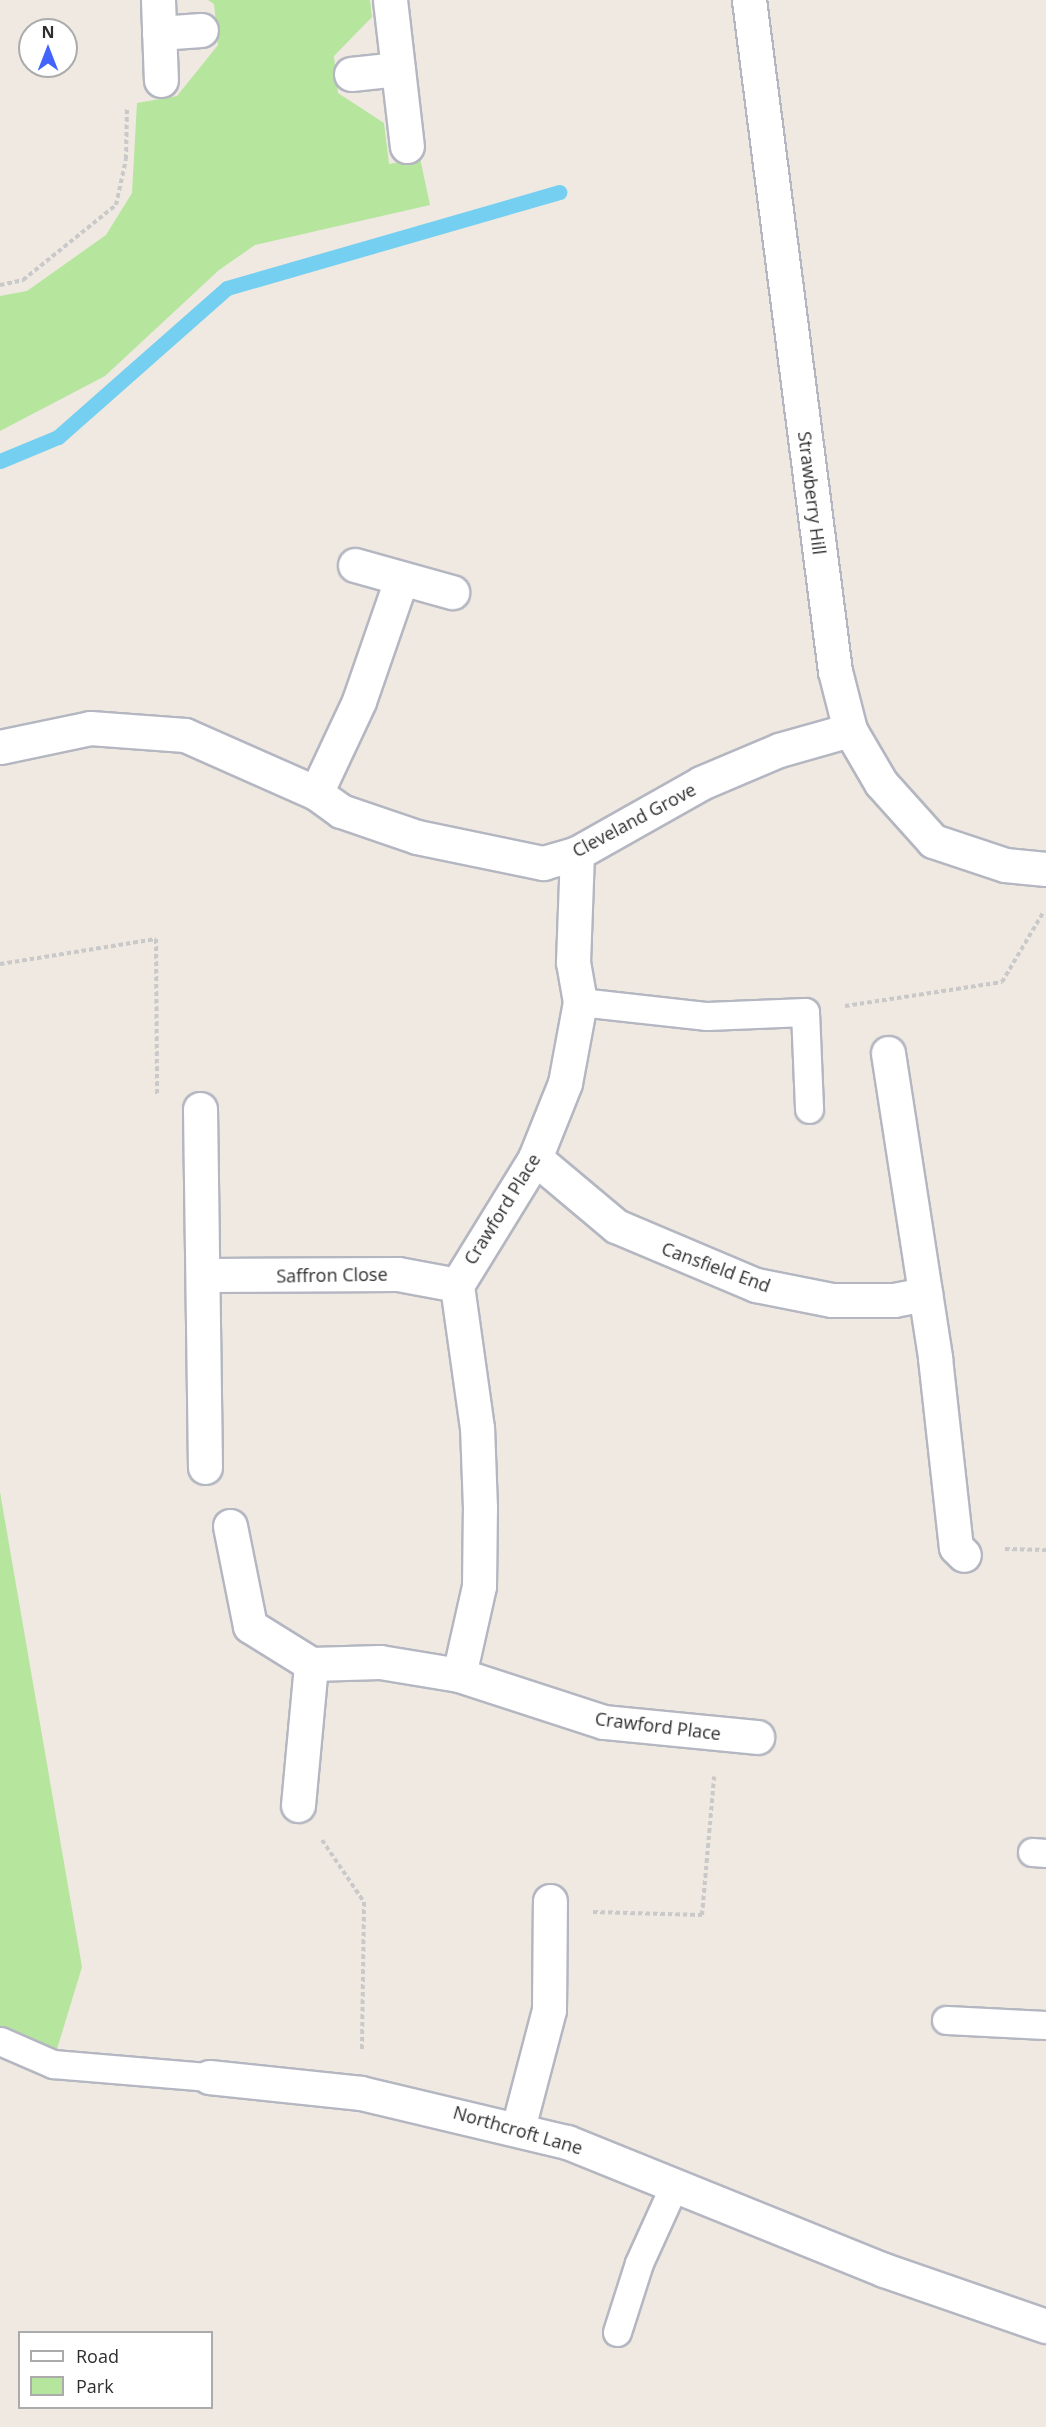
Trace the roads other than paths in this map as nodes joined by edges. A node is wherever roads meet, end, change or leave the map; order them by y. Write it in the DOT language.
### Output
graph roads {
  1 [pos="158,0"];
  2 [pos="390,0"];
  3 [pos="749,0"];
  4 [pos="201,30"];
  5 [pos="159,33"];
  6 [pos="398,69"];
  7 [pos="351,74"];
  8 [pos="161,80"];
  9 [pos="407,146"];
  10 [pos="355,565"];
  11 [pos="401,580"];
  12 [pos="453,592"];
  13 [pos="850,730"];
  14 [pos="0,747"];
  15 [pos="316,793"];
  16 [pos="577,853"];
  17 [pos="1046,869"];
  18 [pos="580,1002"];
  19 [pos="888,1053"];
  20 [pos="200,1109"];
  21 [pos="809,1109"];
  22 [pos="535,1158"];
  23 [pos="205,1275"];
  24 [pos="457,1285"];
  25 [pos="925,1294"];
  26 [pos="205,1467"];
  27 [pos="230,1526"];
  28 [pos="964,1555"];
  29 [pos="310,1664"];
  30 [pos="459,1675"];
  31 [pos="757,1737"];
  32 [pos="298,1805"];
  33 [pos="550,1906"];
  34 [pos="946,2020"];
  35 [pos="1046,2025"];
  36 [pos="0,2042"];
  37 [pos="208,2077"];
  38 [pos="518,2128"];
  39 [pos="674,2186"];
  40 [pos="1046,2326"];
  41 [pos="617,2332"];
  1 -- 5 [label="street"];
  2 -- 6 [label="street"];
  3 -- 13 [label="street, Strawberry Hill"];
  4 -- 5 [label="street"];
  5 -- 8 [label="street"];
  6 -- 7 [label="street"];
  6 -- 9 [label="street"];
  10 -- 11 [label="street"];
  11 -- 12 [label="street"];
  11 -- 15 [label="street"];
  13 -- 16 [label="street, Cleveland Grove"];
  13 -- 17 [label="street, Strawberry Hill"];
  14 -- 15 [label="street, Cleveland Grove"];
  15 -- 16 [label="street, Cleveland Grove"];
  16 -- 18 [label="street, Crawford Place"];
  18 -- 21 [label="lane"];
  18 -- 22 [label="street, Crawford Place"];
  19 -- 25 [label="street"];
  20 -- 23 [label="street"];
  22 -- 24 [label="street, Crawford Place"];
  22 -- 25 [label="street, Cansfield End"];
  23 -- 24 [label="street, Saffron Close"];
  23 -- 26 [label="street"];
  24 -- 30 [label="street, Crawford Place"];
  25 -- 28 [label="street"];
  27 -- 29 [label="street"];
  29 -- 30 [label="street, Crawford Place"];
  29 -- 32 [label="street"];
  30 -- 31 [label="street, Crawford Place"];
  33 -- 38 [label="street"];
  34 -- 35 [label="lane"];
  36 -- 37 [label="lane, Northcroft Lane"];
  37 -- 38 [label="street, Northcroft Lane"];
  38 -- 39 [label="street, Northcroft Lane"];
  39 -- 40 [label="street, Northcroft Lane"];
  39 -- 41 [label="lane"];
}
